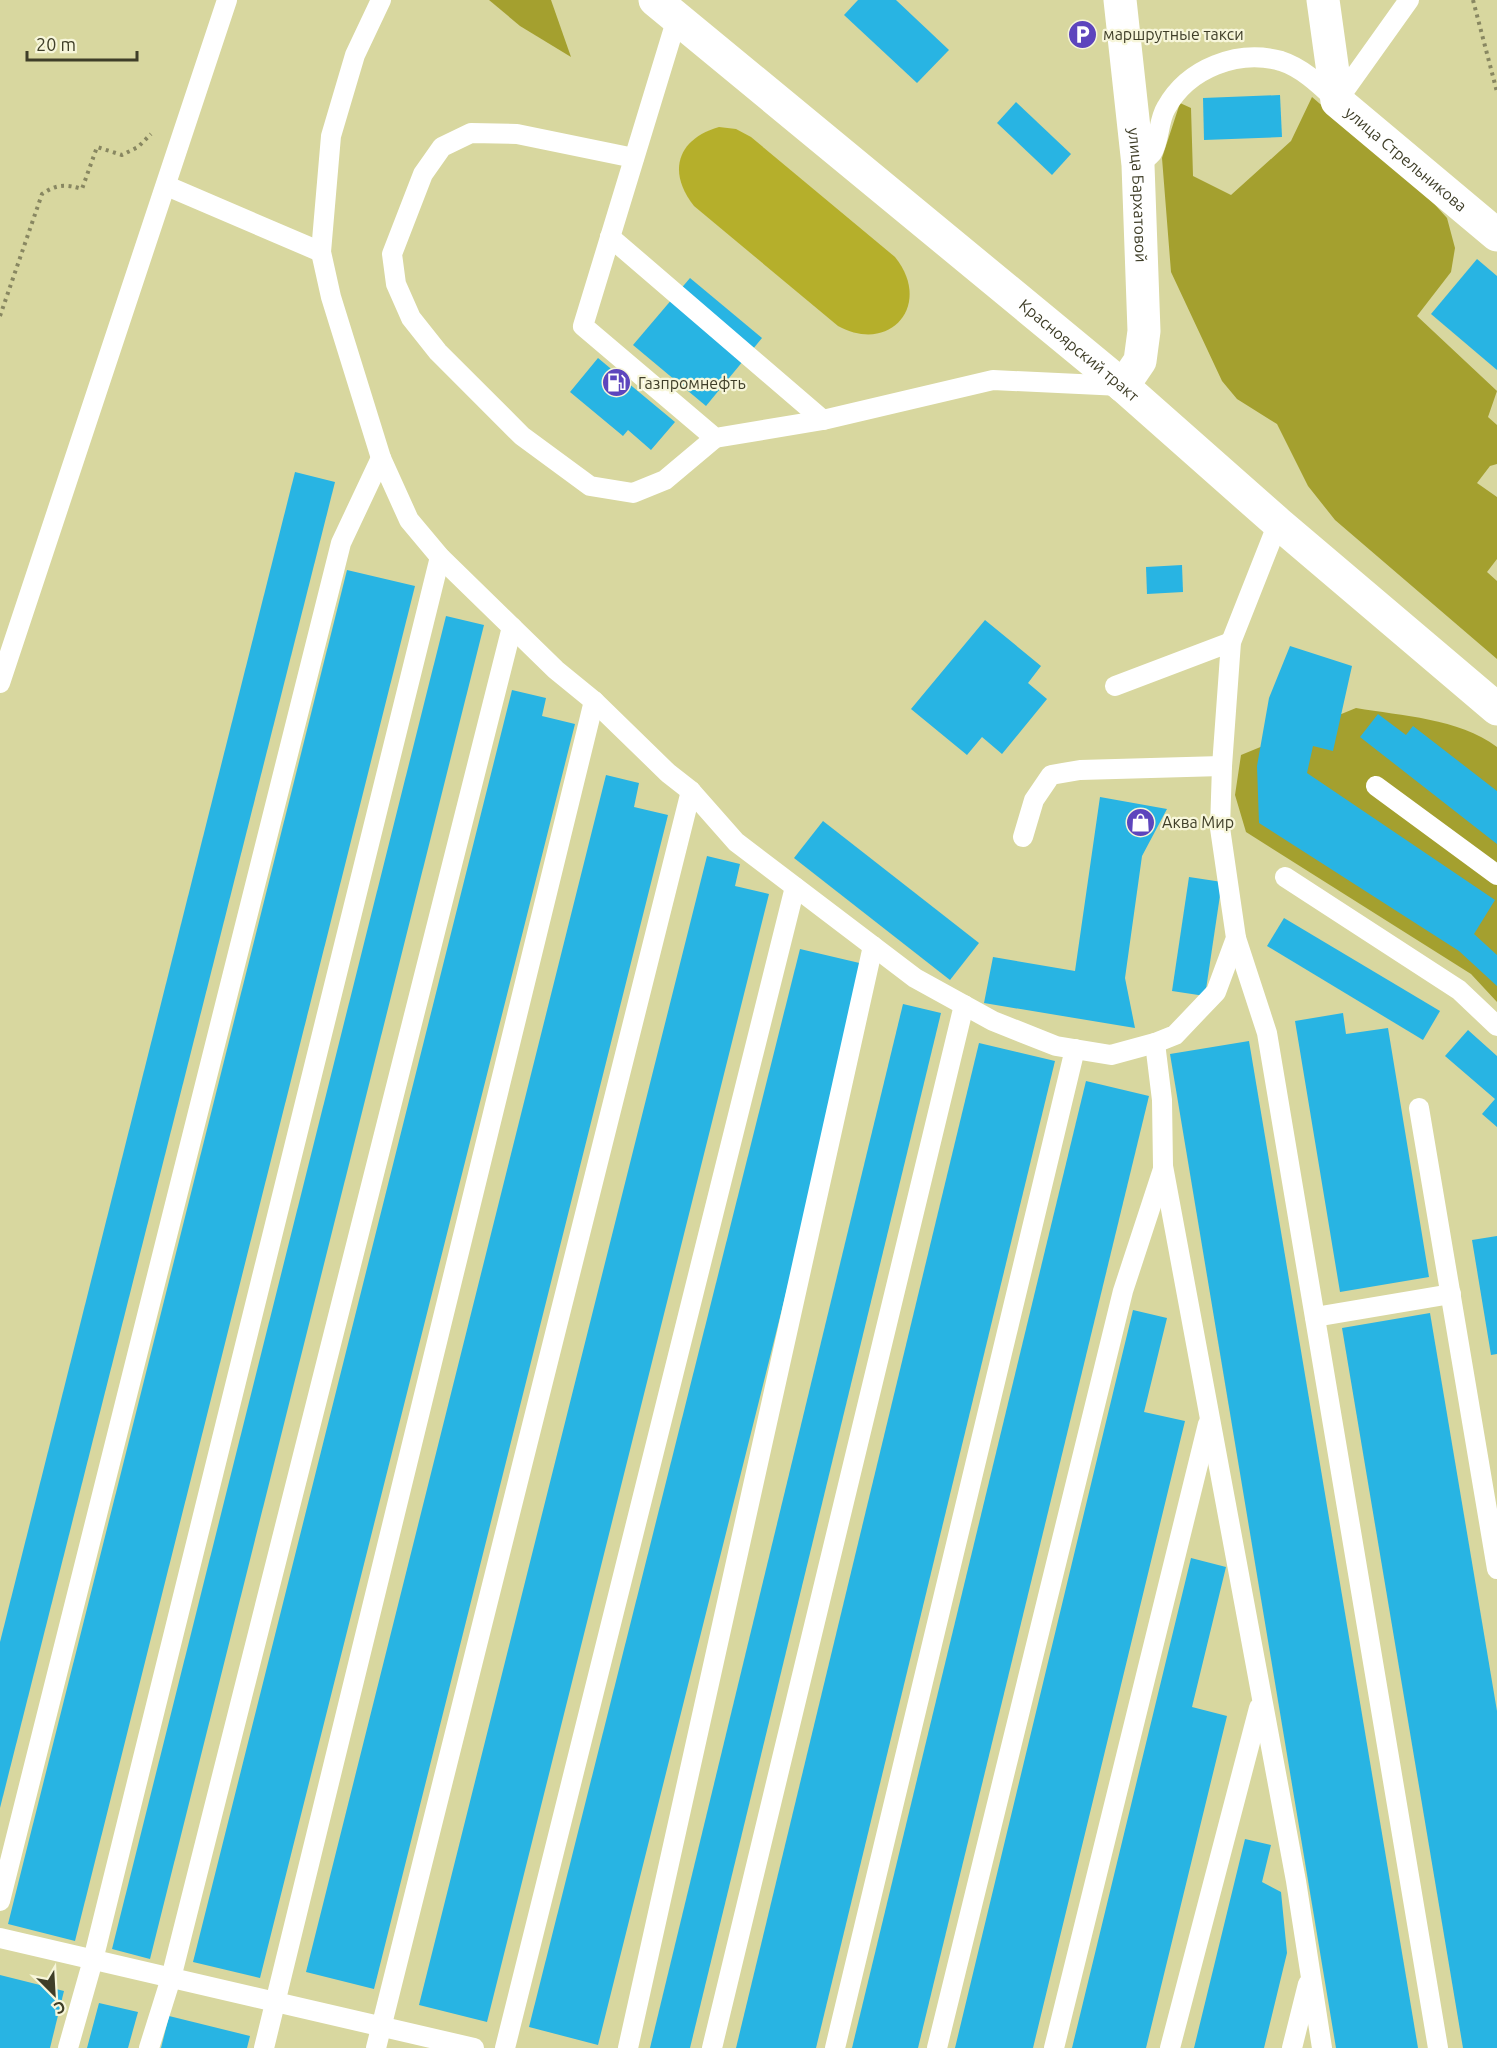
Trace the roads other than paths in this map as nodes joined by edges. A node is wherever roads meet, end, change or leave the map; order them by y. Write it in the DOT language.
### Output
graph roads {
  1 [pos="227,0"];
  2 [pos="381,0"];
  3 [pos="1120,0"];
  4 [pos="1323,0"];
  5 [pos="1409,0"];
  6 [pos="666,9"];
  7 [pos="1338,101"];
  8 [pos="634,158"];
  9 [pos="1138,165"];
  10 [pos="167,186"];
  11 [pos="1497,235"];
  12 [pos="610,237"];
  13 [pos="321,252"];
  14 [pos="1123,387"];
  15 [pos="823,420"];
  16 [pos="715,438"];
  17 [pos="381,459"];
  18 [pos="1278,523"];
  19 [pos="440,557"];
  20 [pos="512,627"];
  21 [pos="1231,642"];
  22 [pos="0,683"];
  23 [pos="1115,686"];
  24 [pos="594,701"];
  25 [pos="1497,709"];
  26 [pos="1222,766"];
  27 [pos="1376,786"];
  28 [pos="691,791"];
  29 [pos="1023,837"];
  30 [pos="1497,875"];
  31 [pos="1285,877"];
  32 [pos="795,887"];
  33 [pos="1236,938"];
  34 [pos="873,946"];
  35 [pos="964,1005"];
  36 [pos="1497,1026"];
  37 [pos="1155,1044"];
  38 [pos="1075,1049"];
  39 [pos="1419,1108"];
  40 [pos="1164,1166"];
  41 [pos="1451,1294"];
  42 [pos="1315,1317"];
  43 [pos="1209,1419"];
  44 [pos="1497,1569"];
  45 [pos="1260,1701"];
  46 [pos="0,1901"];
  47 [pos="0,1938"];
  48 [pos="93,1960"];
  49 [pos="1310,1977"];
  50 [pos="171,1978"];
  51 [pos="276,2002"];
  52 [pos="381,2026"];
  53 [pos="68,2048"];
  54 [pos="149,2048"];
  55 [pos="264,2048"];
  56 [pos="376,2048"];
  57 [pos="474,2048"];
  58 [pos="505,2048"];
  59 [pos="628,2048"];
  60 [pos="712,2048"];
  61 [pos="835,2048"];
  62 [pos="938,2048"];
  63 [pos="1054,2048"];
  64 [pos="1170,2048"];
  65 [pos="1292,2048"];
  66 [pos="1322,2048"];
  67 [pos="1438,2048"];
  1 -- 10 [label="lane"];
  2 -- 13 [label="lane"];
  3 -- 9 [label="main road, улица Бархатовой"];
  4 -- 7 [label="main road, улица Стрельникова"];
  5 -- 7 [label="lane"];
  6 -- 8 [label="lane"];
  6 -- 14 [label="main road, Красноярский тракт"];
  7 -- 9 [label="lane"];
  7 -- 11 [label="main road, улица Стрельникова"];
  8 -- 12 [label="lane"];
  8 -- 16 [label="lane"];
  9 -- 14 [label="main road, улица Бархатовой"];
  10 -- 13 [label="lane"];
  10 -- 22 [label="lane"];
  12 -- 15 [label="lane"];
  12 -- 16 [label="lane"];
  13 -- 17 [label="lane"];
  14 -- 15 [label="lane"];
  14 -- 18 [label="main road, Красноярский тракт"];
  15 -- 16 [label="lane"];
  17 -- 19 [label="lane"];
  17 -- 46 [label="lane"];
  18 -- 21 [label="lane"];
  18 -- 25 [label="main road, Красноярский тракт"];
  19 -- 20 [label="lane"];
  19 -- 48 [label="lane"];
  20 -- 24 [label="lane"];
  20 -- 50 [label="lane"];
  21 -- 23 [label="lane"];
  21 -- 26 [label="lane"];
  24 -- 28 [label="lane"];
  24 -- 51 [label="lane"];
  26 -- 29 [label="lane"];
  26 -- 33 [label="lane"];
  27 -- 30 [label="lane"];
  28 -- 32 [label="lane"];
  28 -- 52 [label="lane"];
  31 -- 36 [label="lane"];
  32 -- 34 [label="lane"];
  32 -- 58 [label="lane"];
  33 -- 37 [label="lane"];
  33 -- 42 [label="lane"];
  34 -- 35 [label="lane"];
  34 -- 59 [label="lane"];
  35 -- 38 [label="lane"];
  35 -- 60 [label="lane"];
  37 -- 38 [label="lane"];
  37 -- 40 [label="lane"];
  38 -- 61 [label="lane"];
  39 -- 41 [label="lane"];
  40 -- 43 [label="lane"];
  40 -- 62 [label="lane"];
  41 -- 42 [label="lane"];
  41 -- 44 [label="lane"];
  42 -- 67 [label="lane"];
  43 -- 45 [label="lane"];
  43 -- 63 [label="lane"];
  45 -- 49 [label="lane"];
  45 -- 64 [label="lane"];
  47 -- 48 [label="lane"];
  48 -- 50 [label="lane"];
  48 -- 53 [label="lane"];
  49 -- 65 [label="lane"];
  49 -- 66 [label="lane"];
  50 -- 51 [label="lane"];
  50 -- 54 [label="lane"];
  51 -- 52 [label="lane"];
  51 -- 55 [label="lane"];
  52 -- 56 [label="lane"];
  52 -- 57 [label="lane"];
}
